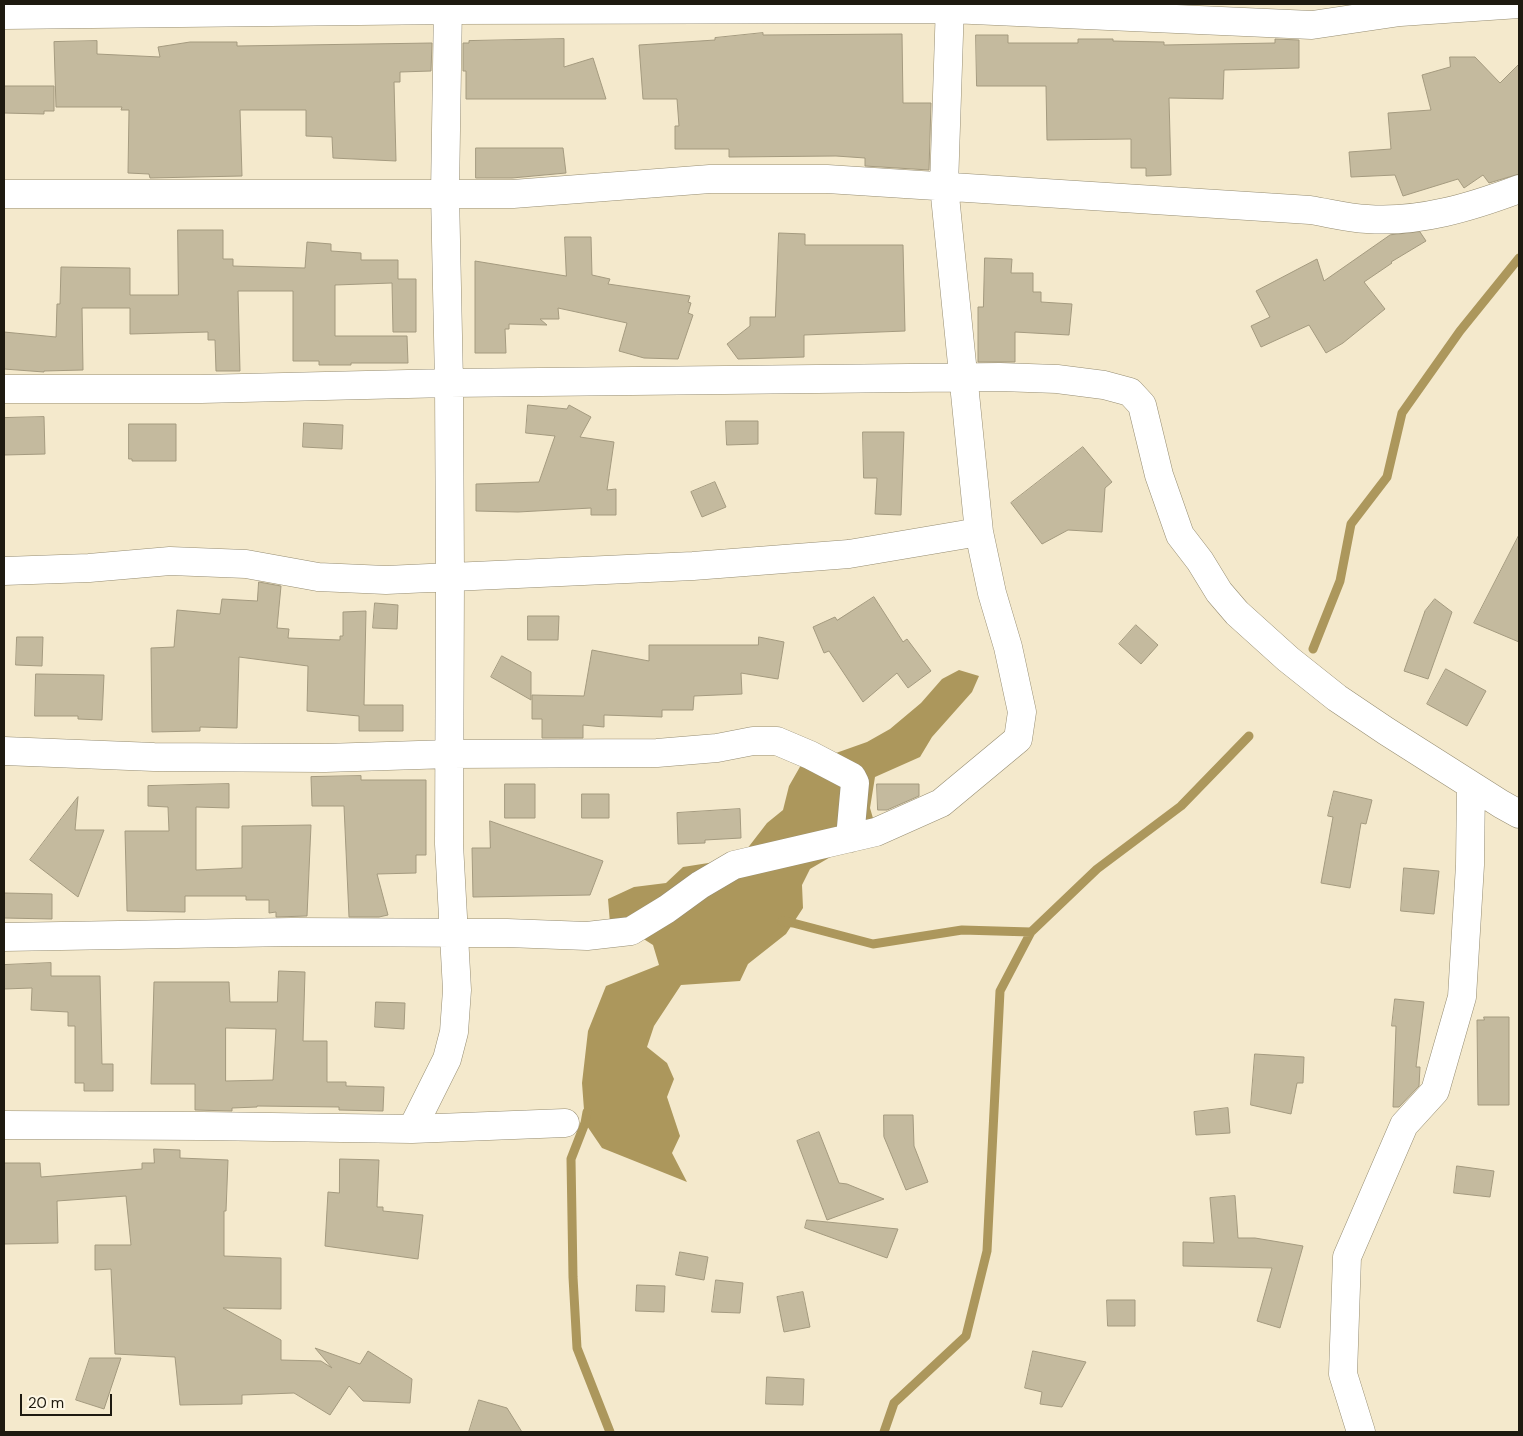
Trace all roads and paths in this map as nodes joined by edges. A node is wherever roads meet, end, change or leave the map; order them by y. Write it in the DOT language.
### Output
graph roads {
  1 [pos="1519,4"];
  2 [pos="950,6"];
  3 [pos="448,7"];
  4 [pos="4,14"];
  5 [pos="944,186"];
  6 [pos="1519,189"];
  7 [pos="445,193"];
  8 [pos="4,194"];
  9 [pos="963,378"];
  10 [pos="449,383"];
  11 [pos="4,390"];
  12 [pos="979,532"];
  13 [pos="4,571"];
  14 [pos="450,576"];
  15 [pos="4,751"];
  16 [pos="450,754"];
  17 [pos="1471,785"];
  18 [pos="1519,814"];
  19 [pos="850,838"];
  20 [pos="453,933"];
  21 [pos="4,937"];
  22 [pos="565,1123"];
  23 [pos="4,1125"];
  24 [pos="412,1129"];
  25 [pos="1361,1432"];
  1 -- 2 [label="street"];
  2 -- 3 [label="street"];
  2 -- 5 [label="street"];
  3 -- 4 [label="street"];
  3 -- 7 [label="street"];
  5 -- 6 [label="street"];
  5 -- 7 [label="street"];
  5 -- 9 [label="street"];
  7 -- 8 [label="street"];
  7 -- 10 [label="street"];
  9 -- 10 [label="street"];
  9 -- 12 [label="street"];
  9 -- 17 [label="street"];
  10 -- 11 [label="street"];
  10 -- 14 [label="street"];
  12 -- 14 [label="street"];
  12 -- 19 [label="street"];
  13 -- 14 [label="street"];
  14 -- 16 [label="street"];
  15 -- 16 [label="street"];
  16 -- 19 [label="street"];
  16 -- 20 [label="street"];
  17 -- 18 [label="street"];
  17 -- 25 [label="street"];
  19 -- 20 [label="street"];
  20 -- 21 [label="street"];
  20 -- 24 [label="street"];
  22 -- 24 [label="street"];
  23 -- 24 [label="street"];
}
